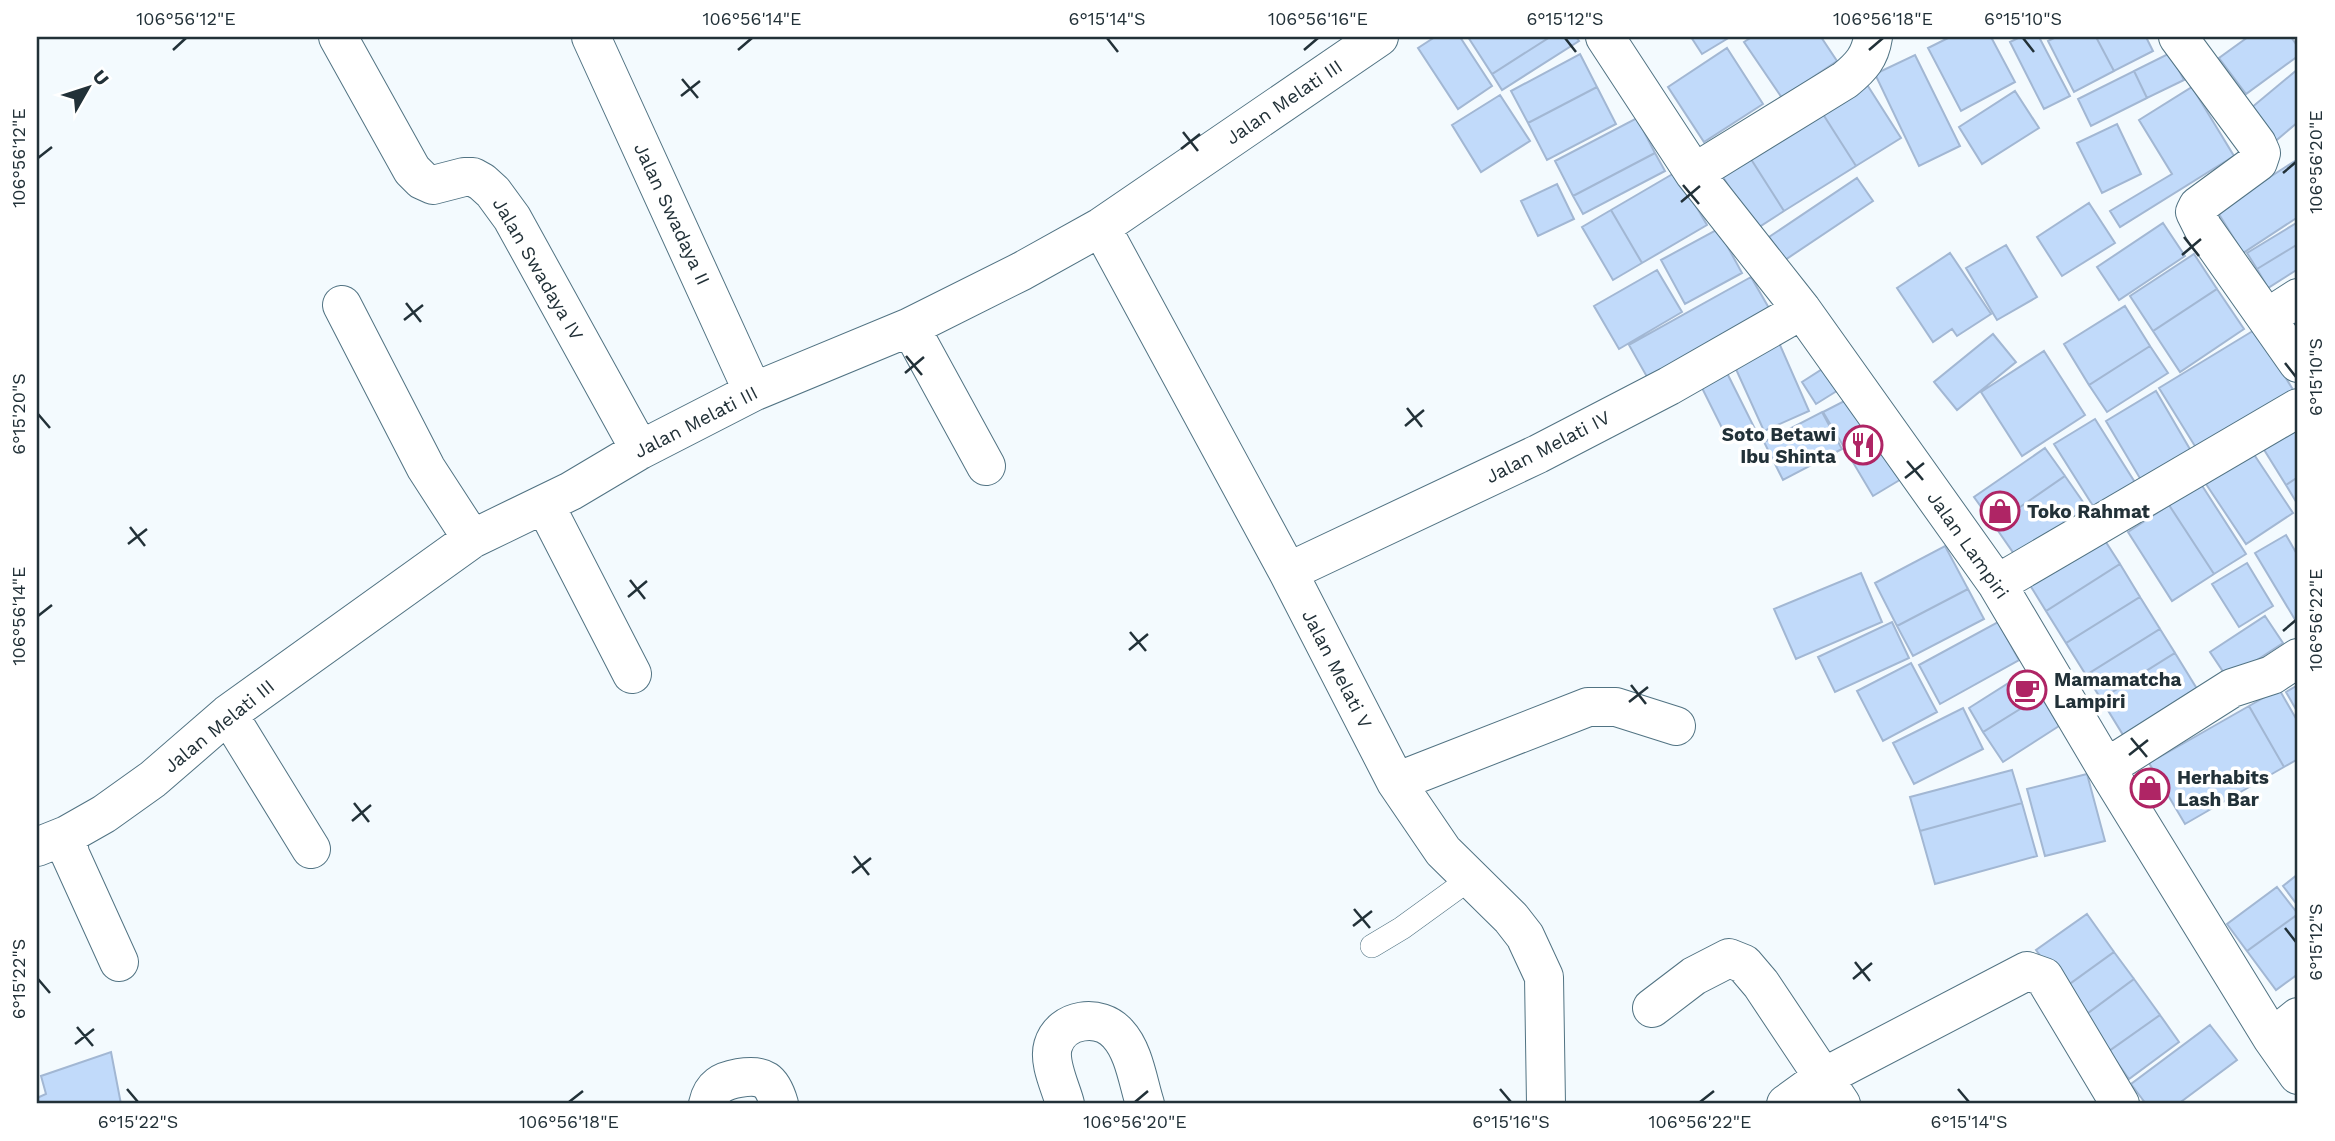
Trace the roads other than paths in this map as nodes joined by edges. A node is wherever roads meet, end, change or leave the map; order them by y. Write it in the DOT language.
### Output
graph roads {
  1 [pos="338,37"];
  2 [pos="591,37"];
  3 [pos="1379,37"];
  4 [pos="1605,37"];
  5 [pos="1873,37"];
  6 [pos="2178,37"];
  7 [pos="1695,173"];
  8 [pos="1101,227"];
  9 [pos="342,305"];
  10 [pos="2283,308"];
  11 [pos="1802,310"];
  12 [pos="910,327"];
  13 [pos="2298,363"];
  14 [pos="753,392"];
  15 [pos="2298,408"];
  16 [pos="640,450"];
  17 [pos="986,466"];
  18 [pos="545,505"];
  19 [pos="472,539"];
  20 [pos="1288,572"];
  21 [pos="1997,584"];
  22 [pos="2298,658"];
  23 [pos="632,674"];
  24 [pos="228,714"];
  25 [pos="1676,726"];
  26 [pos="2106,768"];
  27 [pos="1396,782"];
  28 [pos="52,841"];
  29 [pos="311,849"];
  30 [pos="1471,878"];
  31 [pos="1372,946"];
  32 [pos="119,962"];
  33 [pos="1652,1009"];
  34 [pos="2285,1028"];
  35 [pos="2298,1075"];
  36 [pos="1832,1091"];
  37 [pos="2107,1099"];
  38 [pos="708,1104"];
  39 [pos="779,1104"];
  40 [pos="1065,1104"];
  41 [pos="1145,1104"];
  42 [pos="1546,1104"];
  43 [pos="1786,1104"];
  1 -- 16 [label="street, Jalan Swadaya IV"];
  2 -- 14 [label="street, Jalan Swadaya II"];
  3 -- 8 [label="street, Jalan Melati III"];
  4 -- 7 [label="street, Jalan Lampiri"];
  5 -- 7 [label="street"];
  6 -- 10 [label="street"];
  7 -- 11 [label="street, Jalan Lampiri"];
  8 -- 12 [label="street, Jalan Melati III"];
  8 -- 20 [label="street, Jalan Melati V"];
  9 -- 19 [label="street"];
  10 -- 13 [label="street"];
  11 -- 20 [label="street, Jalan Melati IV"];
  11 -- 21 [label="street, Jalan Lampiri"];
  12 -- 14 [label="street, Jalan Melati III"];
  12 -- 17 [label="street"];
  14 -- 16 [label="street, Jalan Melati III"];
  15 -- 21 [label="street"];
  16 -- 18 [label="street, Jalan Melati III"];
  18 -- 19 [label="street, Jalan Melati III"];
  18 -- 23 [label="street"];
  19 -- 24 [label="street, Jalan Melati III"];
  20 -- 27 [label="street, Jalan Melati V"];
  21 -- 26 [label="street, Jalan Lampiri"];
  22 -- 26 [label="street"];
  24 -- 28 [label="street, Jalan Melati III"];
  24 -- 29 [label="street"];
  25 -- 27 [label="street"];
  26 -- 34 [label="street, Jalan Lampiri"];
  27 -- 30 [label="street, Jalan Melati V"];
  28 -- 32 [label="street"];
  30 -- 31 [label="lane"];
  30 -- 42 [label="street, Jalan Melati V"];
  33 -- 36 [label="street"];
  34 -- 35 [label="street, Jalan Lampiri"];
  36 -- 37 [label="street"];
  36 -- 43 [label="street"];
  38 -- 39 [label="street"];
  40 -- 41 [label="street"];
}
